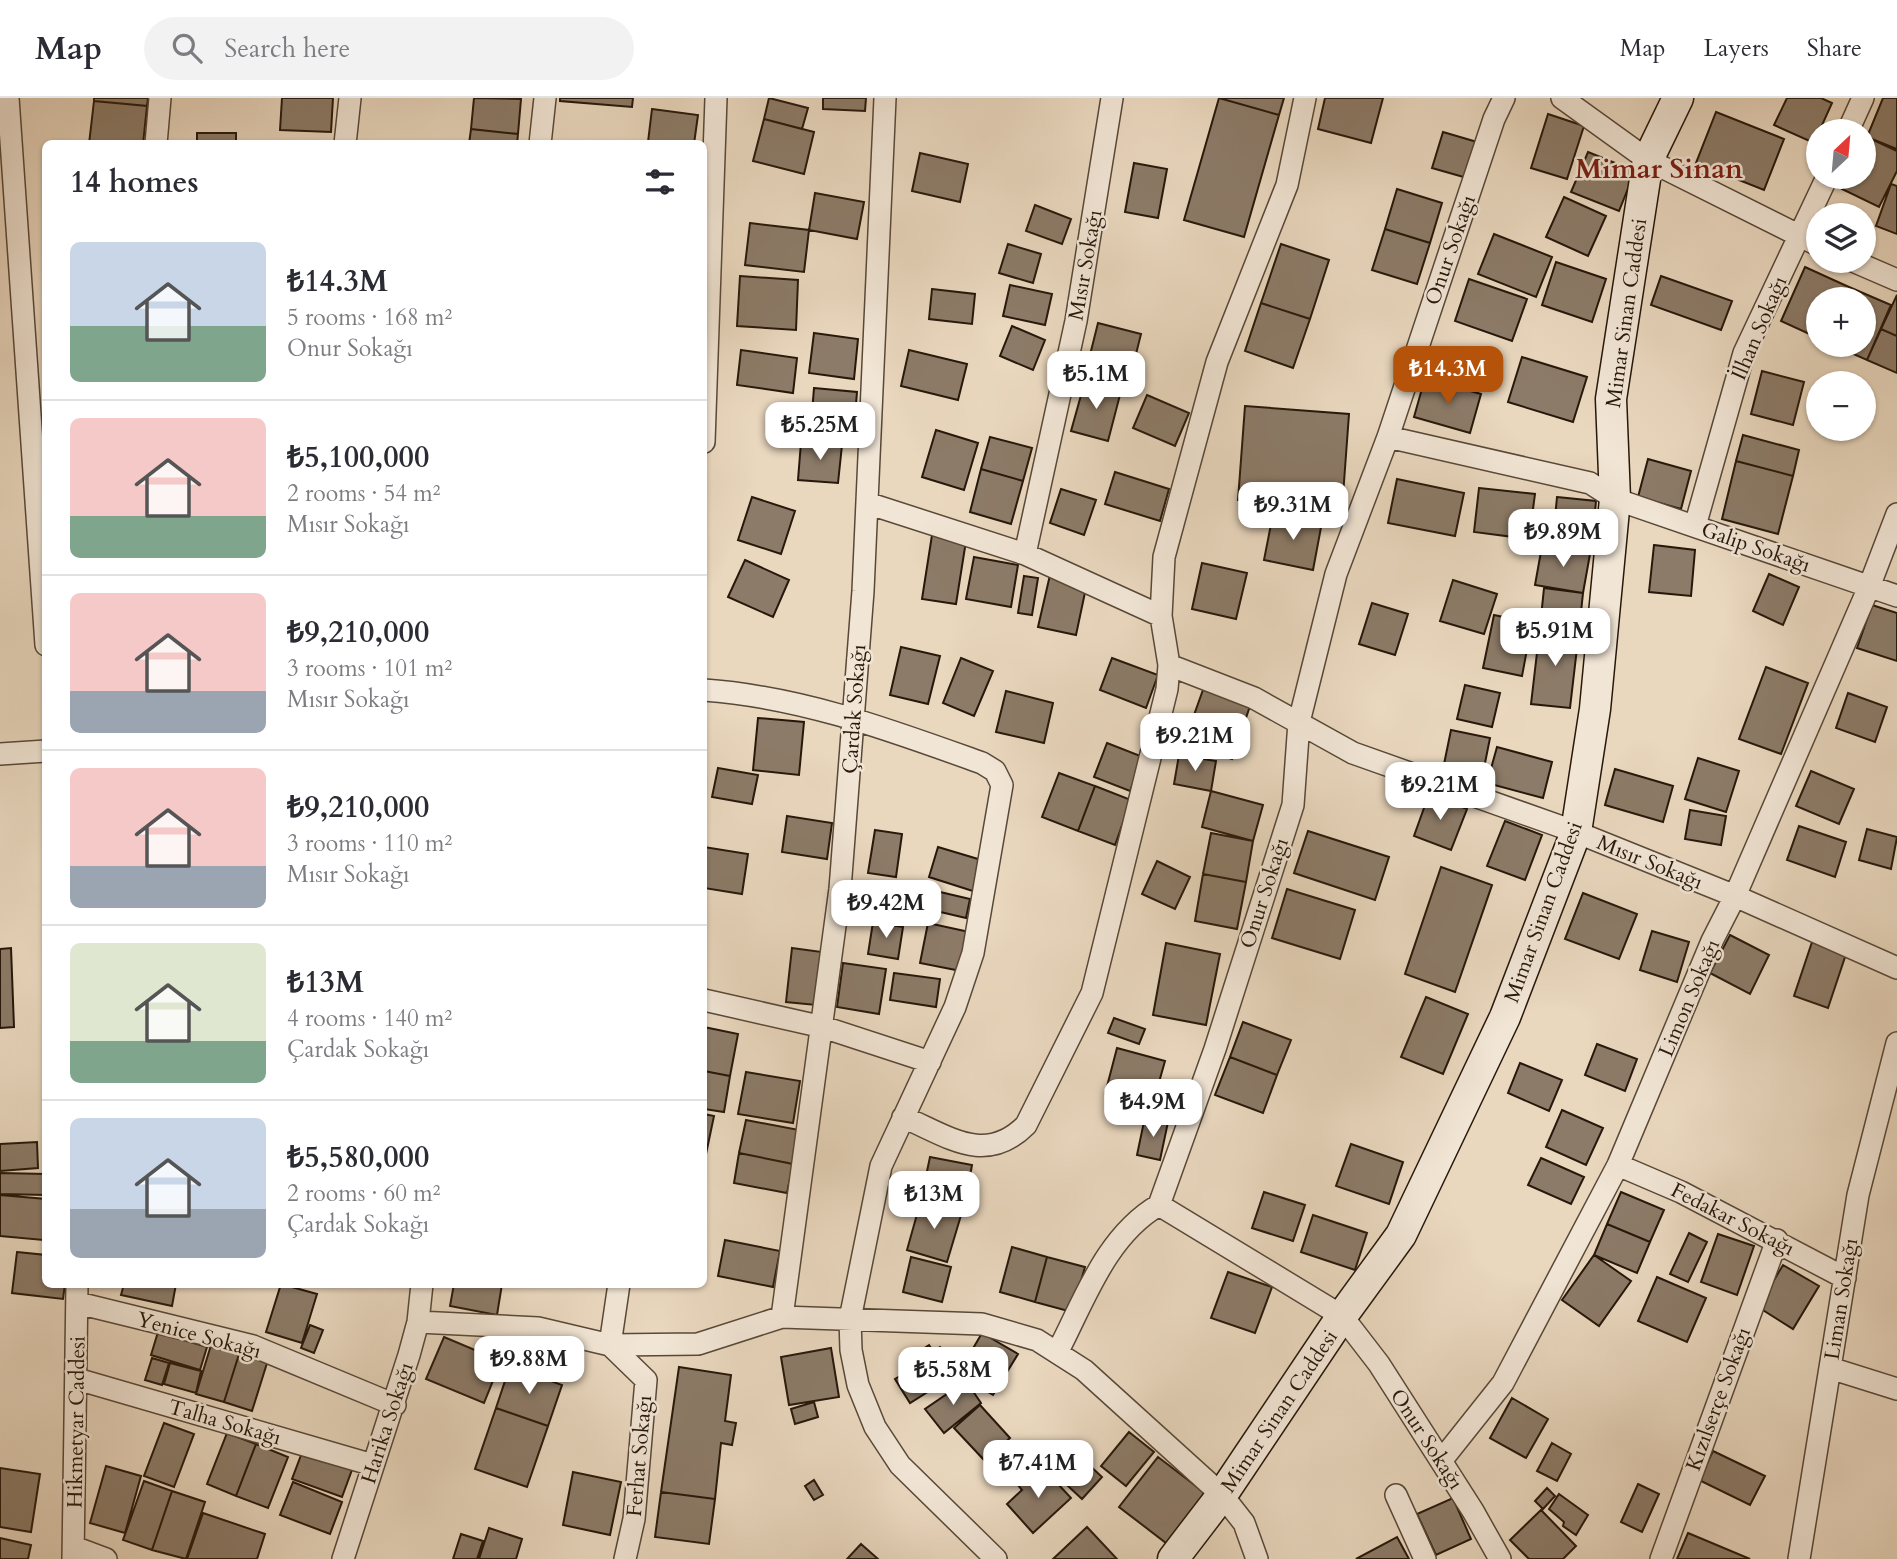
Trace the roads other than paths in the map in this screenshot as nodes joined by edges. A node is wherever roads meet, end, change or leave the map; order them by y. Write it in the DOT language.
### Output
graph roads {
  1 [pos="8,98"];
  2 [pos="160,98"];
  3 [pos="349,98"];
  4 [pos="545,98"];
  5 [pos="716,98"];
  6 [pos="885,98"];
  7 [pos="1112,98"];
  8 [pos="1305,98"];
  9 [pos="1504,98"];
  10 [pos="1562,98"];
  11 [pos="1678,98"];
  12 [pos="1863,98"];
  13 [pos="1853,119"];
  14 [pos="156,140"];
  15 [pos="345,140"];
  16 [pos="540,140"];
  17 [pos="1648,160"];
  18 [pos="1820,189"];
  19 [pos="1798,236"];
  20 [pos="1806,240"];
  21 [pos="1876,271"];
  22 [pos="1897,280"];
  23 [pos="707,356"];
  24 [pos="37,384"];
  25 [pos="1388,437"];
  26 [pos="1615,499"];
  27 [pos="867,503"];
  28 [pos="1897,514"];
  29 [pos="1695,526"];
  30 [pos="42,529"];
  31 [pos="1025,554"];
  32 [pos="1869,587"];
  33 [pos="1897,596"];
  34 [pos="1161,616"];
  35 [pos="1169,665"];
  36 [pos="707,690"];
  37 [pos="853,717"];
  38 [pos="1298,722"];
  39 [pos="42,751"];
  40 [pos="0,754"];
  41 [pos="1576,832"];
  42 [pos="1735,896"];
  43 [pos="1897,968"];
  44 [pos="707,1001"];
  45 [pos="823,1027"];
  46 [pos="1897,1043"];
  47 [pos="930,1062"];
  48 [pos="903,1117"];
  49 [pos="1618,1165"];
  50 [pos="1159,1205"];
  51 [pos="1777,1240"];
  52 [pos="1845,1278"];
  53 [pos="422,1288"];
  54 [pos="618,1288"];
  55 [pos="77,1294"];
  56 [pos="1342,1316"];
  57 [pos="782,1317"];
  58 [pos="850,1319"];
  59 [pos="418,1322"];
  60 [pos="610,1345"];
  61 [pos="1058,1352"];
  62 [pos="1830,1368"];
  63 [pos="77,1379"];
  64 [pos="1897,1389"];
  65 [pos="395,1405"];
  66 [pos="1441,1461"];
  67 [pos="373,1465"];
  68 [pos="1222,1495"];
  69 [pos="1396,1495"];
  70 [pos="74,1553"];
  71 [pos="1803,1558"];
  72 [pos="106,1559"];
  73 [pos="343,1559"];
  74 [pos="625,1559"];
  75 [pos="996,1559"];
  76 [pos="1173,1559"];
  77 [pos="1257,1559"];
  78 [pos="1425,1559"];
  79 [pos="1500,1559"];
  80 [pos="1661,1559"];
  1 -- 24 [label="street"];
  2 -- 14 [label="street"];
  3 -- 15 [label="street"];
  4 -- 16 [label="street"];
  5 -- 23 [label="street"];
  6 -- 27 [label="street, Çardak Sokağı"];
  7 -- 31 [label="street, Mısır Sokağı"];
  8 -- 34 [label="street"];
  9 -- 25 [label="street, Onur Sokağı"];
  10 -- 17 [label="street"];
  11 -- 17 [label="street, Mimar Sinan Caddesi"];
  12 -- 13 [label="street"];
  17 -- 19 [label="street"];
  17 -- 26 [label="street, Mimar Sinan Caddesi"];
  18 -- 19 [label="street, İlhan Sokağı"];
  19 -- 20 [label="street"];
  19 -- 29 [label="street, İlhan Sokağı"];
  21 -- 22 [label="street"];
  24 -- 30 [label="street"];
  25 -- 26 [label="street, Galip Sokağı"];
  25 -- 38 [label="street, Onur Sokağı"];
  26 -- 29 [label="street, Galip Sokağı"];
  26 -- 41 [label="street, Mimar Sinan Caddesi"];
  27 -- 31 [label="street"];
  27 -- 37 [label="street, Çardak Sokağı"];
  28 -- 32 [label="street, Limon Sokağı"];
  29 -- 32 [label="street, Galip Sokağı"];
  31 -- 34 [label="street"];
  32 -- 33 [label="street, Galip Sokağı"];
  32 -- 42 [label="street, Limon Sokağı"];
  34 -- 35 [label="street"];
  35 -- 38 [label="street, Mısır Sokağı"];
  35 -- 48 [label="street"];
  36 -- 37 [label="street"];
  37 -- 45 [label="street, Çardak Sokağı"];
  37 -- 47 [label="street"];
  38 -- 41 [label="street, Mısır Sokağı"];
  38 -- 50 [label="street, Onur Sokağı"];
  39 -- 40 [label="street"];
  41 -- 42 [label="street, Mısır Sokağı"];
  41 -- 56 [label="street, Mimar Sinan Caddesi"];
  42 -- 43 [label="street, Mısır Sokağı"];
  42 -- 49 [label="street, Limon Sokağı"];
  44 -- 45 [label="street"];
  45 -- 47 [label="street"];
  45 -- 57 [label="street, Çardak Sokağı"];
  46 -- 52 [label="street, Liman Sokağı"];
  47 -- 48 [label="street"];
  48 -- 58 [label="street"];
  49 -- 51 [label="street, Fedakar Sokağı"];
  49 -- 66 [label="street, Limon Sokağı"];
  50 -- 56 [label="street, Onur Sokağı"];
  50 -- 61 [label="street"];
  51 -- 52 [label="street, Fedakar Sokağı"];
  51 -- 80 [label="street, Kızılserçe Sokağı"];
  52 -- 62 [label="street, Liman Sokağı"];
  53 -- 59 [label="street, Harika Sokağı"];
  54 -- 60 [label="street"];
  55 -- 63 [label="street, Hikmetyar Caddesi"];
  55 -- 65 [label="street, Yenice Sokağı"];
  56 -- 66 [label="street, Onur Sokağı"];
  56 -- 68 [label="street, Mimar Sinan Caddesi"];
  57 -- 58 [label="street"];
  57 -- 60 [label="street"];
  58 -- 61 [label="street"];
  58 -- 75 [label="street"];
  59 -- 60 [label="street"];
  59 -- 65 [label="street, Harika Sokağı"];
  60 -- 74 [label="street, Ferhat Sokağı"];
  61 -- 68 [label="street"];
  62 -- 64 [label="street"];
  62 -- 71 [label="street, Liman Sokağı"];
  63 -- 67 [label="street, Talha Sokağı"];
  63 -- 70 [label="street, Hikmetyar Caddesi"];
  65 -- 67 [label="street, Harika Sokağı"];
  66 -- 79 [label="street, Onur Sokağı"];
  67 -- 73 [label="street, Harika Sokağı"];
  68 -- 76 [label="street, Mimar Sinan Caddesi"];
  68 -- 77 [label="street"];
  69 -- 78 [label="street"];
  70 -- 72 [label="street"];
}
